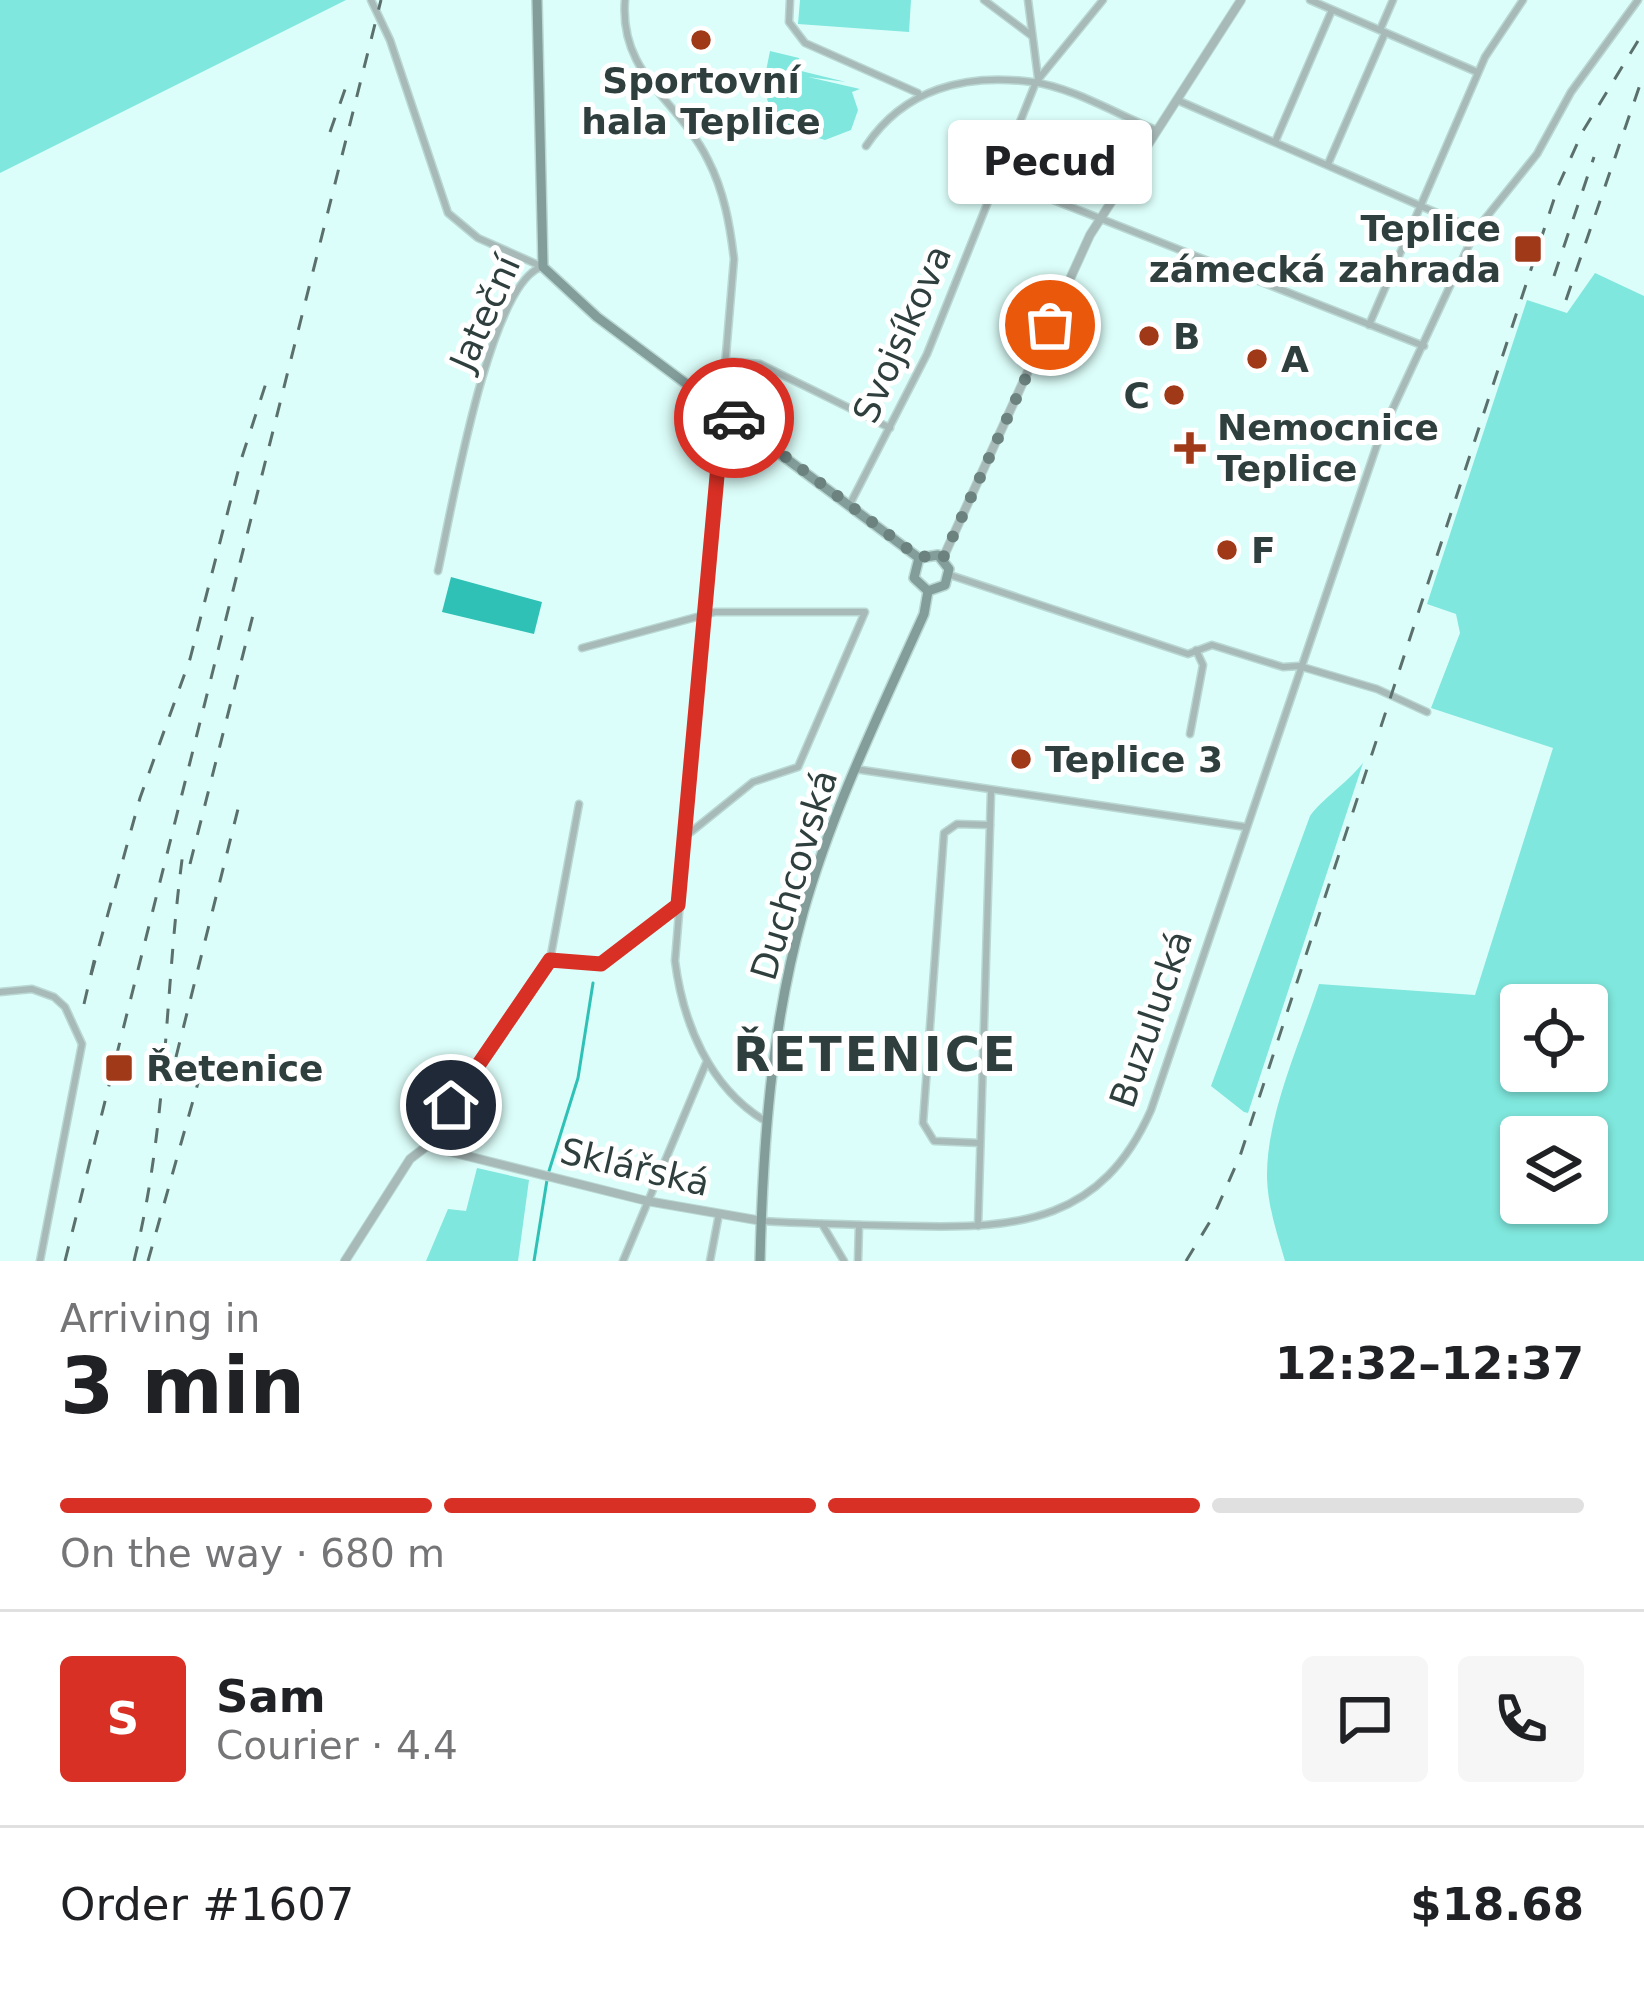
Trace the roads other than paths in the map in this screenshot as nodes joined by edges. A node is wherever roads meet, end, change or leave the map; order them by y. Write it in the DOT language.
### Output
graph roads {
  1 [pos="371,0"];
  2 [pos="538,0"];
  3 [pos="625,0"];
  4 [pos="790,0"];
  5 [pos="983,0"];
  6 [pos="1028,0"];
  7 [pos="1103,0"];
  8 [pos="1241,0"];
  9 [pos="1310,0"];
  10 [pos="1393,0"];
  11 [pos="1522,0"];
  12 [pos="1638,0"];
  13 [pos="1332,10"];
  14 [pos="1383,32"];
  15 [pos="1032,36"];
  16 [pos="1478,72"];
  17 [pos="1037,80"];
  18 [pos="917,93"];
  19 [pos="1176,100"];
  20 [pos="1156,130"];
  21 [pos="1275,142"];
  22 [pos="866,146"];
  23 [pos="1328,164"];
  24 [pos="1000,178"];
  25 [pos="1423,204"];
  26 [pos="1099,218"];
  27 [pos="1476,230"];
  28 [pos="543,267"];
  29 [pos="1369,325"];
  30 [pos="1424,346"];
  31 [pos="725,362"];
  32 [pos="723,410"];
  33 [pos="890,428"];
  34 [pos="850,504"];
  35 [pos="920,558"];
  36 [pos="943,558"];
  37 [pos="438,571"];
  38 [pos="950,575"];
  39 [pos="928,591"];
  40 [pos="703,615"];
  41 [pos="582,648"];
  42 [pos="1196,650"];
  43 [pos="1299,666"];
  44 [pos="1427,712"];
  45 [pos="1190,734"];
  46 [pos="855,769"];
  47 [pos="992,792"];
  48 [pos="579,804"];
  49 [pos="991,825"];
  50 [pos="1246,827"];
  51 [pos="689,834"];
  52 [pos="678,905"];
  53 [pos="550,960"];
  54 [pos="0,992"];
  55 [pos="707,1061"];
  56 [pos="765,1121"];
  57 [pos="980,1142"];
  58 [pos="427,1146"];
  59 [pos="647,1201"];
  60 [pos="719,1214"];
  61 [pos="761,1221"];
  62 [pos="822,1224"];
  63 [pos="859,1225"];
  64 [pos="978,1228"];
  65 [pos="40,1261"];
  66 [pos="345,1261"];
  67 [pos="623,1261"];
  68 [pos="710,1261"];
  69 [pos="760,1261"];
  70 [pos="844,1261"];
  71 [pos="858,1261"];
  1 -- 28 [label="street"];
  2 -- 28 [label="main road, Jateční"];
  3 -- 31 [label="street"];
  4 -- 18 [label="street"];
  5 -- 15 [label="street"];
  6 -- 15 [label="street"];
  7 -- 17 [label="street, Svojsíkova"];
  8 -- 19 [label="street"];
  9 -- 13 [label="street"];
  10 -- 14 [label="street"];
  11 -- 16 [label="street"];
  12 -- 27 [label="street, Buzulucká"];
  13 -- 14 [label="street"];
  13 -- 21 [label="street"];
  14 -- 16 [label="street"];
  14 -- 23 [label="street"];
  15 -- 17 [label="street"];
  16 -- 25 [label="street"];
  17 -- 18 [label="street"];
  17 -- 20 [label="street"];
  17 -- 24 [label="street, Svojsíkova"];
  18 -- 22 [label="street"];
  19 -- 20 [label="street"];
  19 -- 21 [label="street"];
  20 -- 26 [label="street"];
  21 -- 23 [label="street"];
  23 -- 25 [label="street"];
  24 -- 26 [label="street"];
  24 -- 33 [label="street, Svojsíkova"];
  25 -- 27 [label="street"];
  25 -- 29 [label="street"];
  26 -- 29 [label="street"];
  26 -- 36 [label="street"];
  27 -- 30 [label="street, Buzulucká"];
  28 -- 32 [label="main road"];
  28 -- 37 [label="street, Jateční"];
  29 -- 30 [label="street"];
  30 -- 43 [label="street, Buzulucká"];
  31 -- 32 [label="street"];
  31 -- 33 [label="street"];
  32 -- 34 [label="main road"];
  32 -- 40 [label="street"];
  33 -- 34 [label="street, Svojsíkova"];
  34 -- 35 [label="main road"];
  35 -- 36 [label="main road"];
  35 -- 39 [label="main road"];
  36 -- 38 [label="main road"];
  38 -- 39 [label="main road"];
  38 -- 42 [label="street"];
  39 -- 46 [label="main road, Duchcovská"];
  40 -- 41 [label="street"];
  40 -- 51 [label="street"];
  40 -- 51 [label="street"];
  42 -- 43 [label="street"];
  42 -- 45 [label="street"];
  43 -- 44 [label="street"];
  43 -- 50 [label="street, Buzulucká"];
  46 -- 47 [label="street"];
  46 -- 56 [label="main road, Duchcovská"];
  47 -- 49 [label="street"];
  47 -- 50 [label="street"];
  48 -- 53 [label="street"];
  49 -- 57 [label="street"];
  49 -- 57 [label="street"];
  50 -- 64 [label="street, Buzulucká"];
  51 -- 52 [label="street"];
  52 -- 53 [label="street"];
  52 -- 55 [label="street"];
  53 -- 58 [label="street"];
  54 -- 65 [label="street"];
  55 -- 56 [label="street"];
  55 -- 59 [label="street"];
  56 -- 61 [label="main road, Duchcovská"];
  57 -- 64 [label="street"];
  58 -- 59 [label="street, Sklářská"];
  58 -- 66 [label="street"];
  59 -- 60 [label="street, Sklářská"];
  59 -- 67 [label="street"];
  60 -- 61 [label="street, Sklářská"];
  60 -- 68 [label="street"];
  61 -- 62 [label="street, Buzulucká"];
  61 -- 69 [label="main road, Duchcovská"];
  62 -- 63 [label="street, Buzulucká"];
  62 -- 70 [label="street"];
  63 -- 64 [label="street, Buzulucká"];
  63 -- 71 [label="street"];
}
